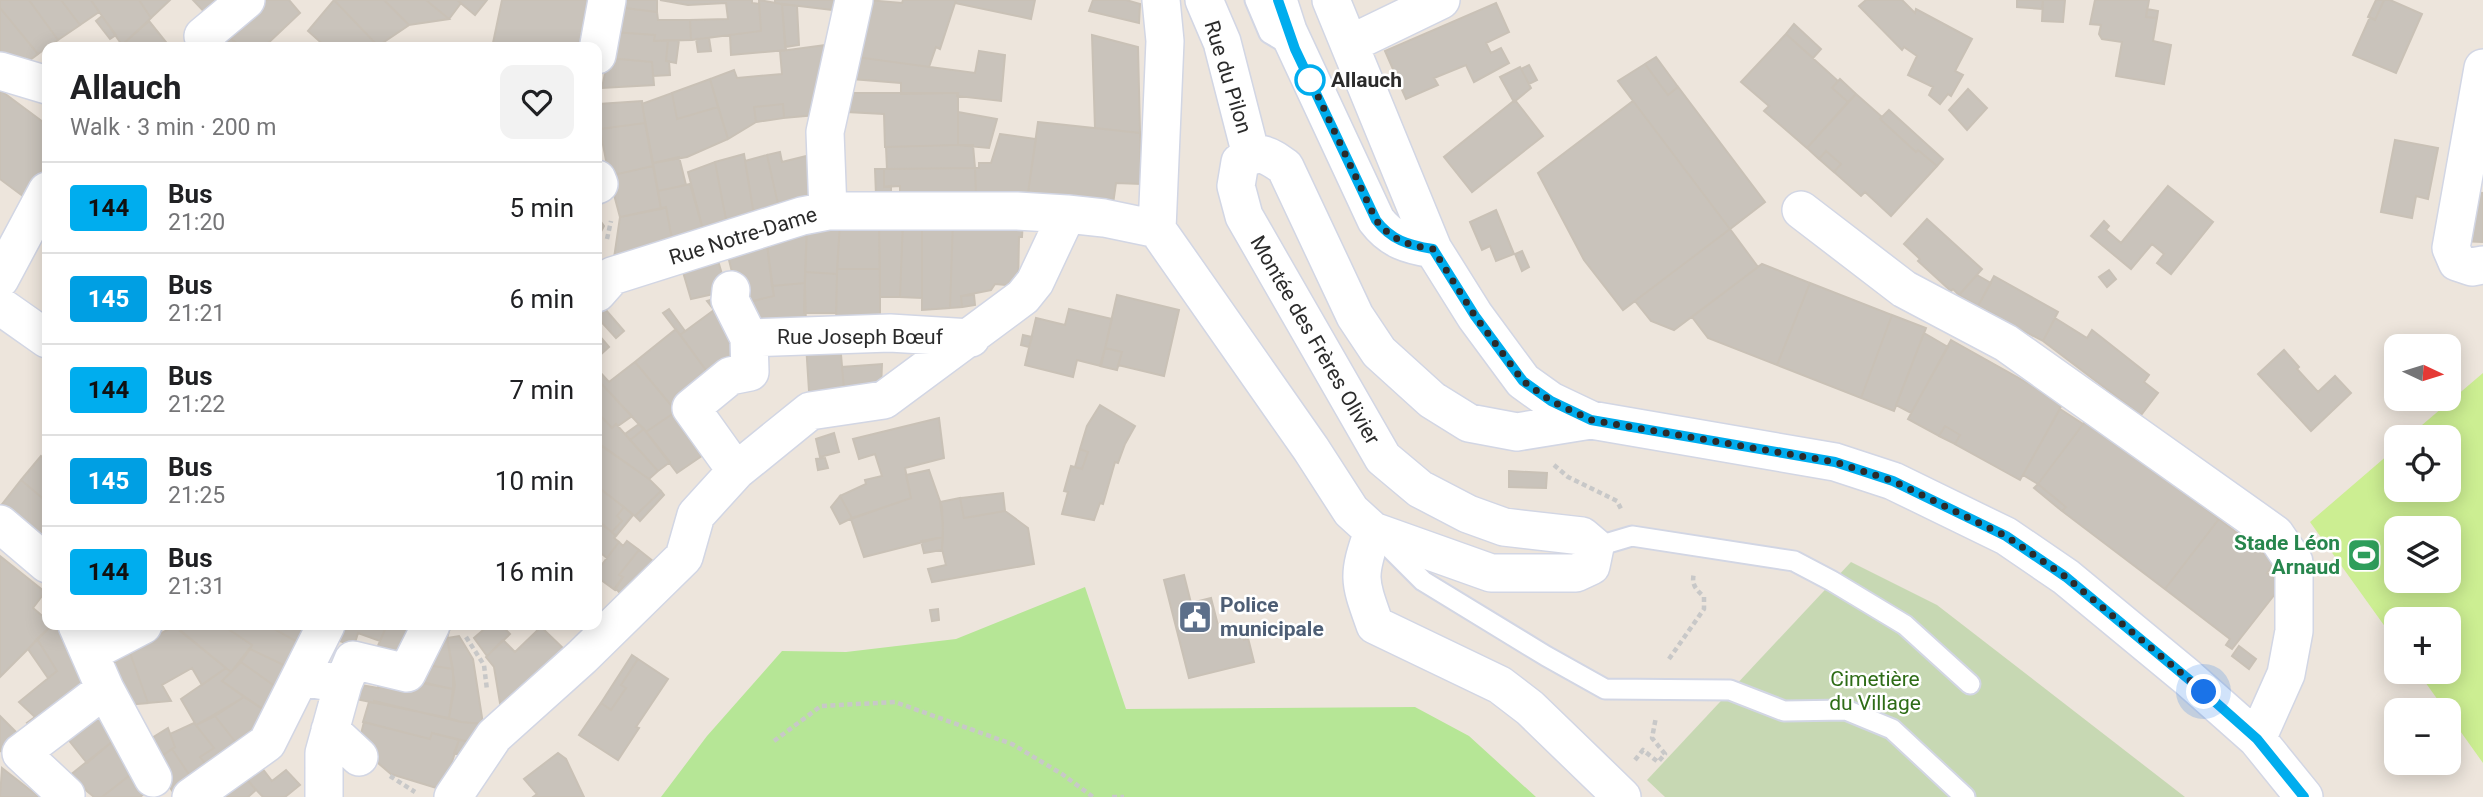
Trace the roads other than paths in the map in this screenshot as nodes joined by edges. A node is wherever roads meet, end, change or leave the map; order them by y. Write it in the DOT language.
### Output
graph roads {
  1 [pos="246,0"];
  2 [pos="607,0"];
  3 [pos="854,0"];
  4 [pos="1161,0"];
  5 [pos="1204,0"];
  6 [pos="1255,0"];
  7 [pos="1278,0"];
  8 [pos="1331,0"];
  9 [pos="1441,0"];
  10 [pos="203,36"];
  11 [pos="599,42"];
  12 [pos="1350,44"];
  13 [pos="1295,49"];
  14 [pos="2483,68"];
  15 [pos="0,71"];
  16 [pos="42,84"];
  17 [pos="1251,155"];
  18 [pos="42,200"];
  19 [pos="1801,210"];
  20 [pos="828,211"];
  21 [pos="1067,214"];
  22 [pos="1157,229"];
  23 [pos="1433,249"];
  24 [pos="2483,265"];
  25 [pos="0,279"];
  26 [pos="604,285"];
  27 [pos="731,290"];
  28 [pos="0,306"];
  29 [pos="42,335"];
  30 [pos="749,338"];
  31 [pos="971,338"];
  32 [pos="1591,420"];
  33 [pos="736,471"];
  34 [pos="0,524"];
  35 [pos="1373,531"];
  36 [pos="1595,547"];
  37 [pos="42,558"];
  38 [pos="122,630"];
  39 [pos="323,630"];
  40 [pos="442,630"];
  41 [pos="84,639"];
  42 [pos="301,677"];
  43 [pos="343,684"];
  44 [pos="1969,684"];
  45 [pos="105,689"];
  46 [pos="330,730"];
  47 [pos="2257,739"];
  48 [pos="359,757"];
  49 [pos="153,778"];
  50 [pos="65,797"];
  51 [pos="191,797"];
  52 [pos="324,797"];
  53 [pos="453,797"];
  54 [pos="1622,797"];
  55 [pos="1965,797"];
  56 [pos="2304,797"];
  1 -- 10 [label="street"];
  2 -- 11 [label="street"];
  3 -- 20 [label="street"];
  4 -- 22 [label="street"];
  5 -- 17 [label="street, Rue du Pilon"];
  6 -- 13 [label="lane"];
  7 -- 13 [label="street"];
  8 -- 12 [label="street"];
  9 -- 12 [label="street"];
  12 -- 23 [label="street"];
  13 -- 23 [label="street"];
  14 -- 24 [label="street"];
  15 -- 16 [label="street"];
  17 -- 32 [label="street"];
  17 -- 36 [label="street, Montée des Frères Olivier"];
  18 -- 25 [label="street"];
  19 -- 47 [label="street"];
  20 -- 21 [label="street, Rue Notre-Dame"];
  20 -- 26 [label="street, Rue Notre-Dame"];
  21 -- 22 [label="street, Rue Notre-Dame"];
  21 -- 31 [label="street"];
  22 -- 35 [label="street"];
  23 -- 32 [label="street"];
  27 -- 30 [label="street"];
  28 -- 29 [label="street"];
  30 -- 31 [label="street, Rue Joseph Bœuf"];
  30 -- 33 [label="street"];
  31 -- 33 [label="street"];
  32 -- 47 [label="street"];
  33 -- 53 [label="street"];
  34 -- 37 [label="street"];
  35 -- 36 [label="street"];
  35 -- 54 [label="street"];
  35 -- 55 [label="lane"];
  36 -- 44 [label="lane"];
  38 -- 41 [label="street"];
  39 -- 42 [label="street"];
  40 -- 43 [label="street"];
  41 -- 45 [label="street"];
  42 -- 43 [label="street"];
  42 -- 51 [label="street"];
  43 -- 46 [label="street"];
  45 -- 49 [label="street"];
  45 -- 50 [label="street"];
  46 -- 48 [label="street"];
  46 -- 52 [label="street"];
  47 -- 56 [label="street"];
}
